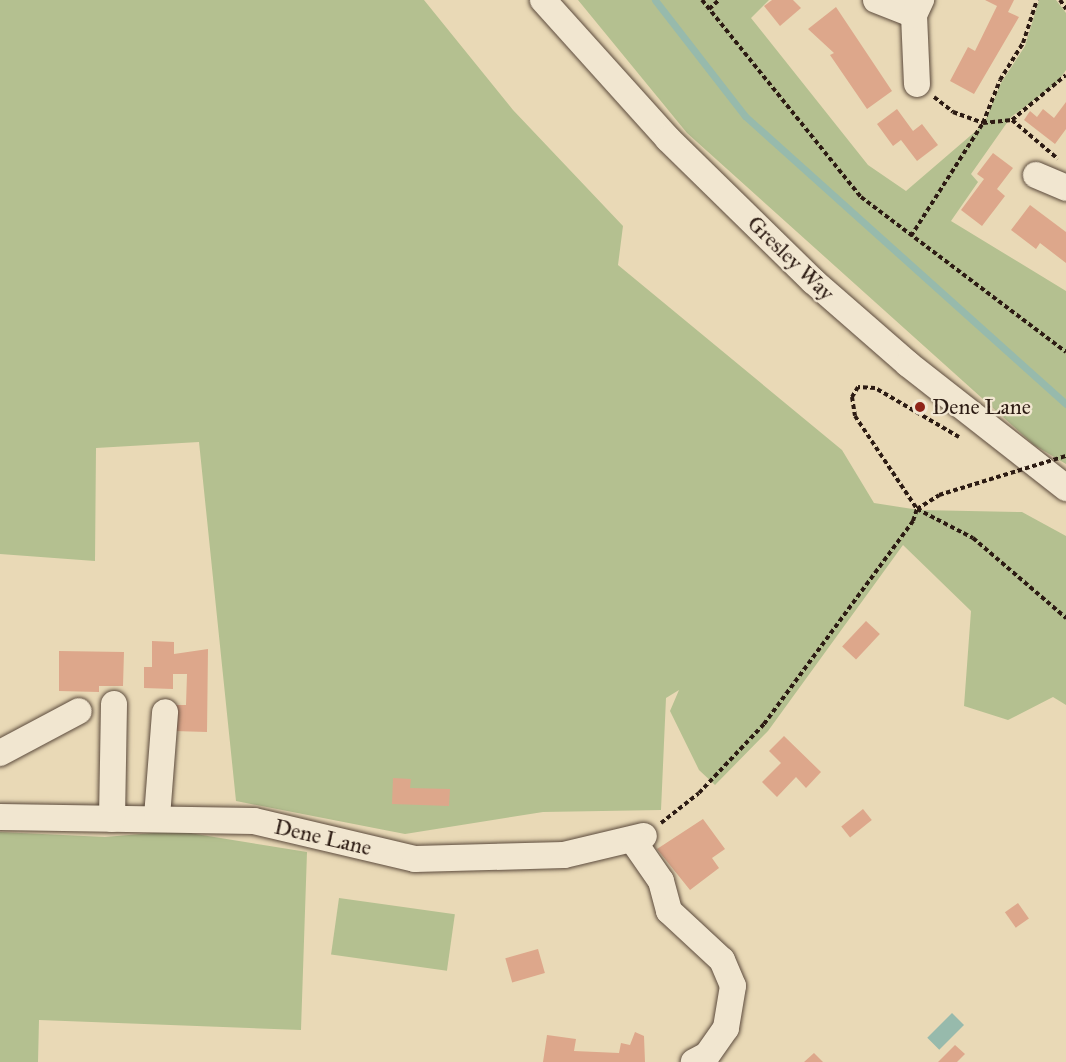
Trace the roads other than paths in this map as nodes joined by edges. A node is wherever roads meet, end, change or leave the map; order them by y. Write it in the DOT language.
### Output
graph roads {
  1 [pos="543,0"];
  2 [pos="880,1"];
  3 [pos="917,8"];
  4 [pos="917,84"];
  5 [pos="1036,175"];
  6 [pos="1066,188"];
  7 [pos="1066,488"];
  8 [pos="114,704"];
  9 [pos="79,711"];
  10 [pos="165,712"];
  11 [pos="0,753"];
  12 [pos="0,817"];
  13 [pos="158,817"];
  14 [pos="112,819"];
  15 [pos="694,1062"];
  1 -- 7 [label="street, Gresley Way"];
  2 -- 3 [label="street"];
  3 -- 4 [label="street"];
  5 -- 6 [label="street"];
  8 -- 14 [label="street"];
  9 -- 11 [label="street"];
  10 -- 13 [label="street"];
  12 -- 14 [label="street, Dene Lane"];
  13 -- 14 [label="street, Dene Lane"];
  13 -- 15 [label="street, Dene Lane"];
}
